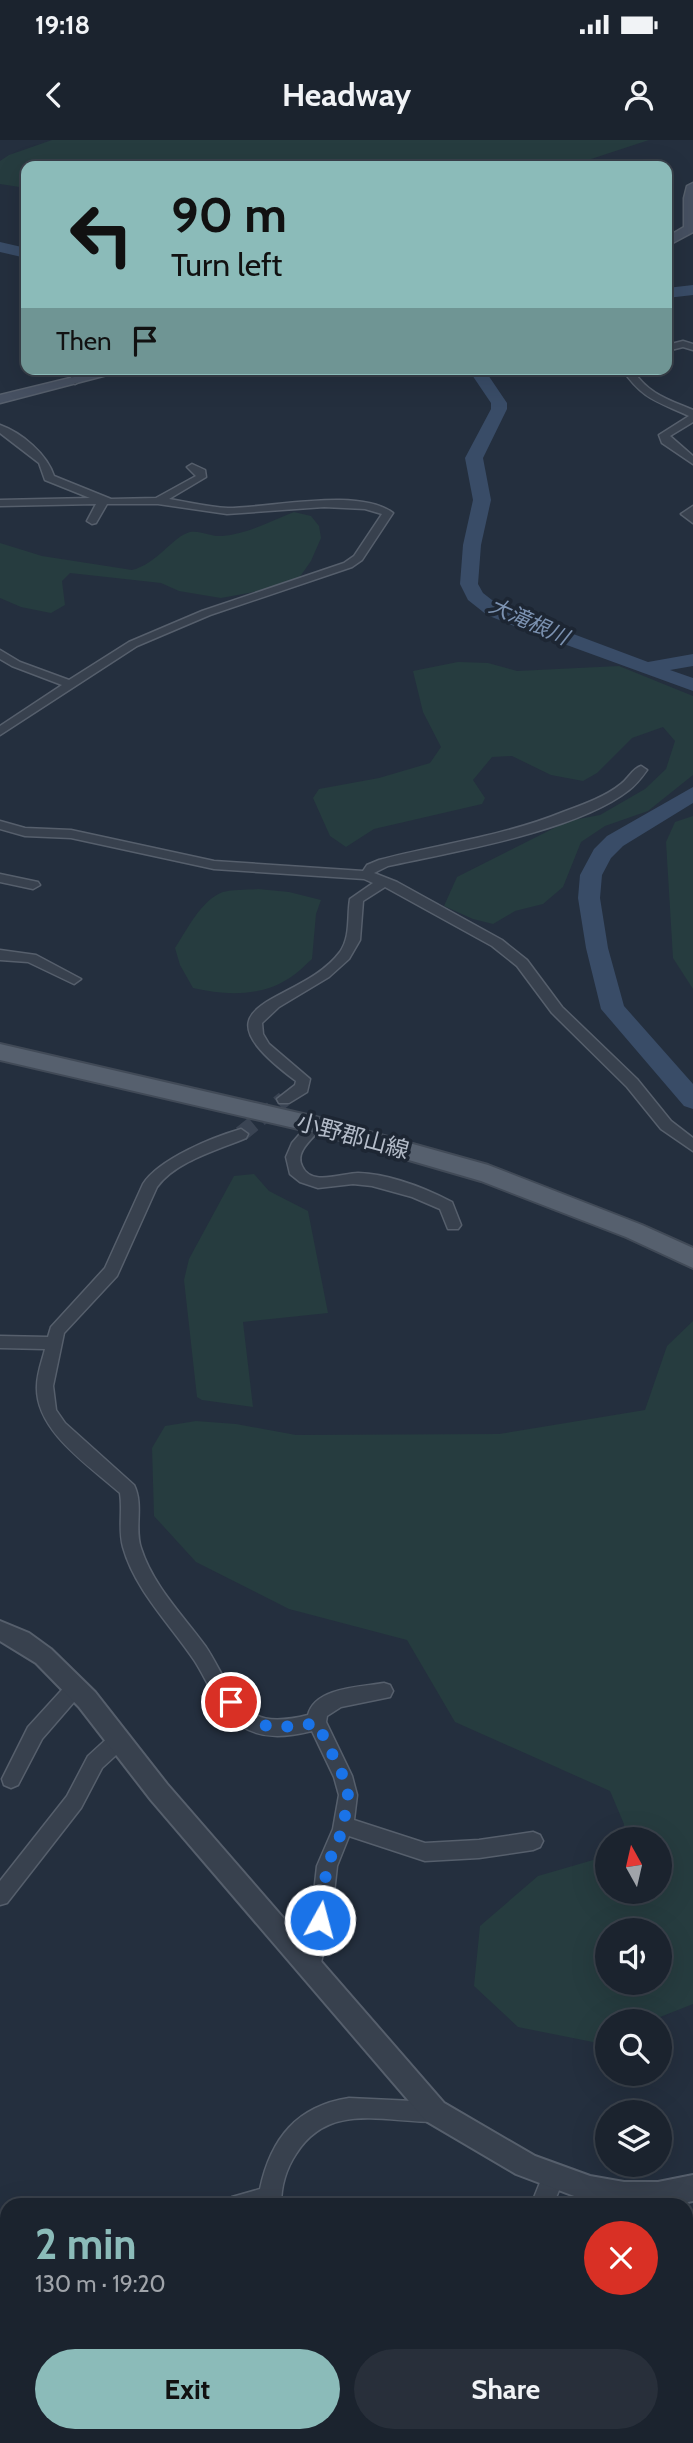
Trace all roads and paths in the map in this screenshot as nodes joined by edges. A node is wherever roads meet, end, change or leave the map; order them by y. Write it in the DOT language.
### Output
graph roads {
  1 [pos="693,186"];
  2 [pos="672,240"];
  3 [pos="693,346"];
  4 [pos="672,347"];
  5 [pos="77,375"];
  6 [pos="632,375"];
  7 [pos="0,399"];
  8 [pos="693,416"];
  9 [pos="0,428"];
  10 [pos="693,461"];
  11 [pos="192,467"];
  12 [pos="103,501"];
  13 [pos="159,501"];
  14 [pos="0,503"];
  15 [pos="693,509"];
  16 [pos="693,520"];
  17 [pos="92,521"];
  18 [pos="0,654"];
  19 [pos="71,685"];
  20 [pos="0,730"];
  21 [pos="641,770"];
  22 [pos="0,825"];
  23 [pos="366,876"];
  24 [pos="0,878"];
  25 [pos="384,882"];
  26 [pos="33,885"];
  27 [pos="0,955"];
  28 [pos="74,979"];
  29 [pos="0,1052"];
  30 [pos="284,1099"];
  31 [pos="316,1125"];
  32 [pos="241,1134"];
  33 [pos="693,1146"];
  34 [pos="453,1225"];
  35 [pos="693,1259"];
  36 [pos="0,1342"];
  37 [pos="54,1343"];
  38 [pos="0,1631"];
  39 [pos="75,1688"];
  40 [pos="384,1691"];
  41 [pos="317,1723"];
  42 [pos="119,1740"];
  43 [pos="11,1779"];
  44 [pos="343,1825"];
  45 [pos="533,1842"];
  46 [pos="7,1873"];
  47 [pos="0,1896"];
  48 [pos="310,1967"];
  49 [pos="435,2112"];
  50 [pos="553,2178"];
  51 [pos="693,2188"];
  52 [pos="270,2198"];
  53 [pos="545,2198"];
  54 [pos="603,2198"];
  55 [pos="626,2198"];
  1 -- 2 [label="main road"];
  3 -- 4 [label="street"];
  5 -- 7 [label="main road"];
  6 -- 8 [label="street"];
  8 -- 10 [label="street"];
  9 -- 12 [label="street"];
  11 -- 13 [label="street"];
  12 -- 13 [label="street"];
  12 -- 14 [label="street"];
  12 -- 17 [label="street"];
  13 -- 19 [label="street"];
  15 -- 16 [label="street"];
  18 -- 19 [label="street"];
  19 -- 20 [label="street"];
  21 -- 23 [label="street"];
  22 -- 23 [label="street"];
  23 -- 25 [label="street"];
  24 -- 26 [label="street"];
  25 -- 30 [label="street"];
  25 -- 33 [label="street"];
  27 -- 28 [label="street"];
  29 -- 31 [label="main road, 小野郡山線"];
  31 -- 34 [label="street"];
  31 -- 35 [label="main road, 小野郡山線"];
  32 -- 37 [label="street"];
  36 -- 37 [label="street"];
  37 -- 41 [label="street"];
  38 -- 39 [label="street"];
  39 -- 42 [label="street"];
  39 -- 43 [label="street"];
  40 -- 41 [label="street"];
  41 -- 44 [label="street"];
  42 -- 46 [label="street"];
  42 -- 48 [label="street"];
  44 -- 45 [label="street"];
  44 -- 48 [label="street"];
  46 -- 47 [label="street"];
  48 -- 49 [label="street"];
  49 -- 50 [label="street"];
  49 -- 52 [label="street"];
  50 -- 53 [label="street"];
  50 -- 54 [label="street"];
  51 -- 55 [label="street"];
}
